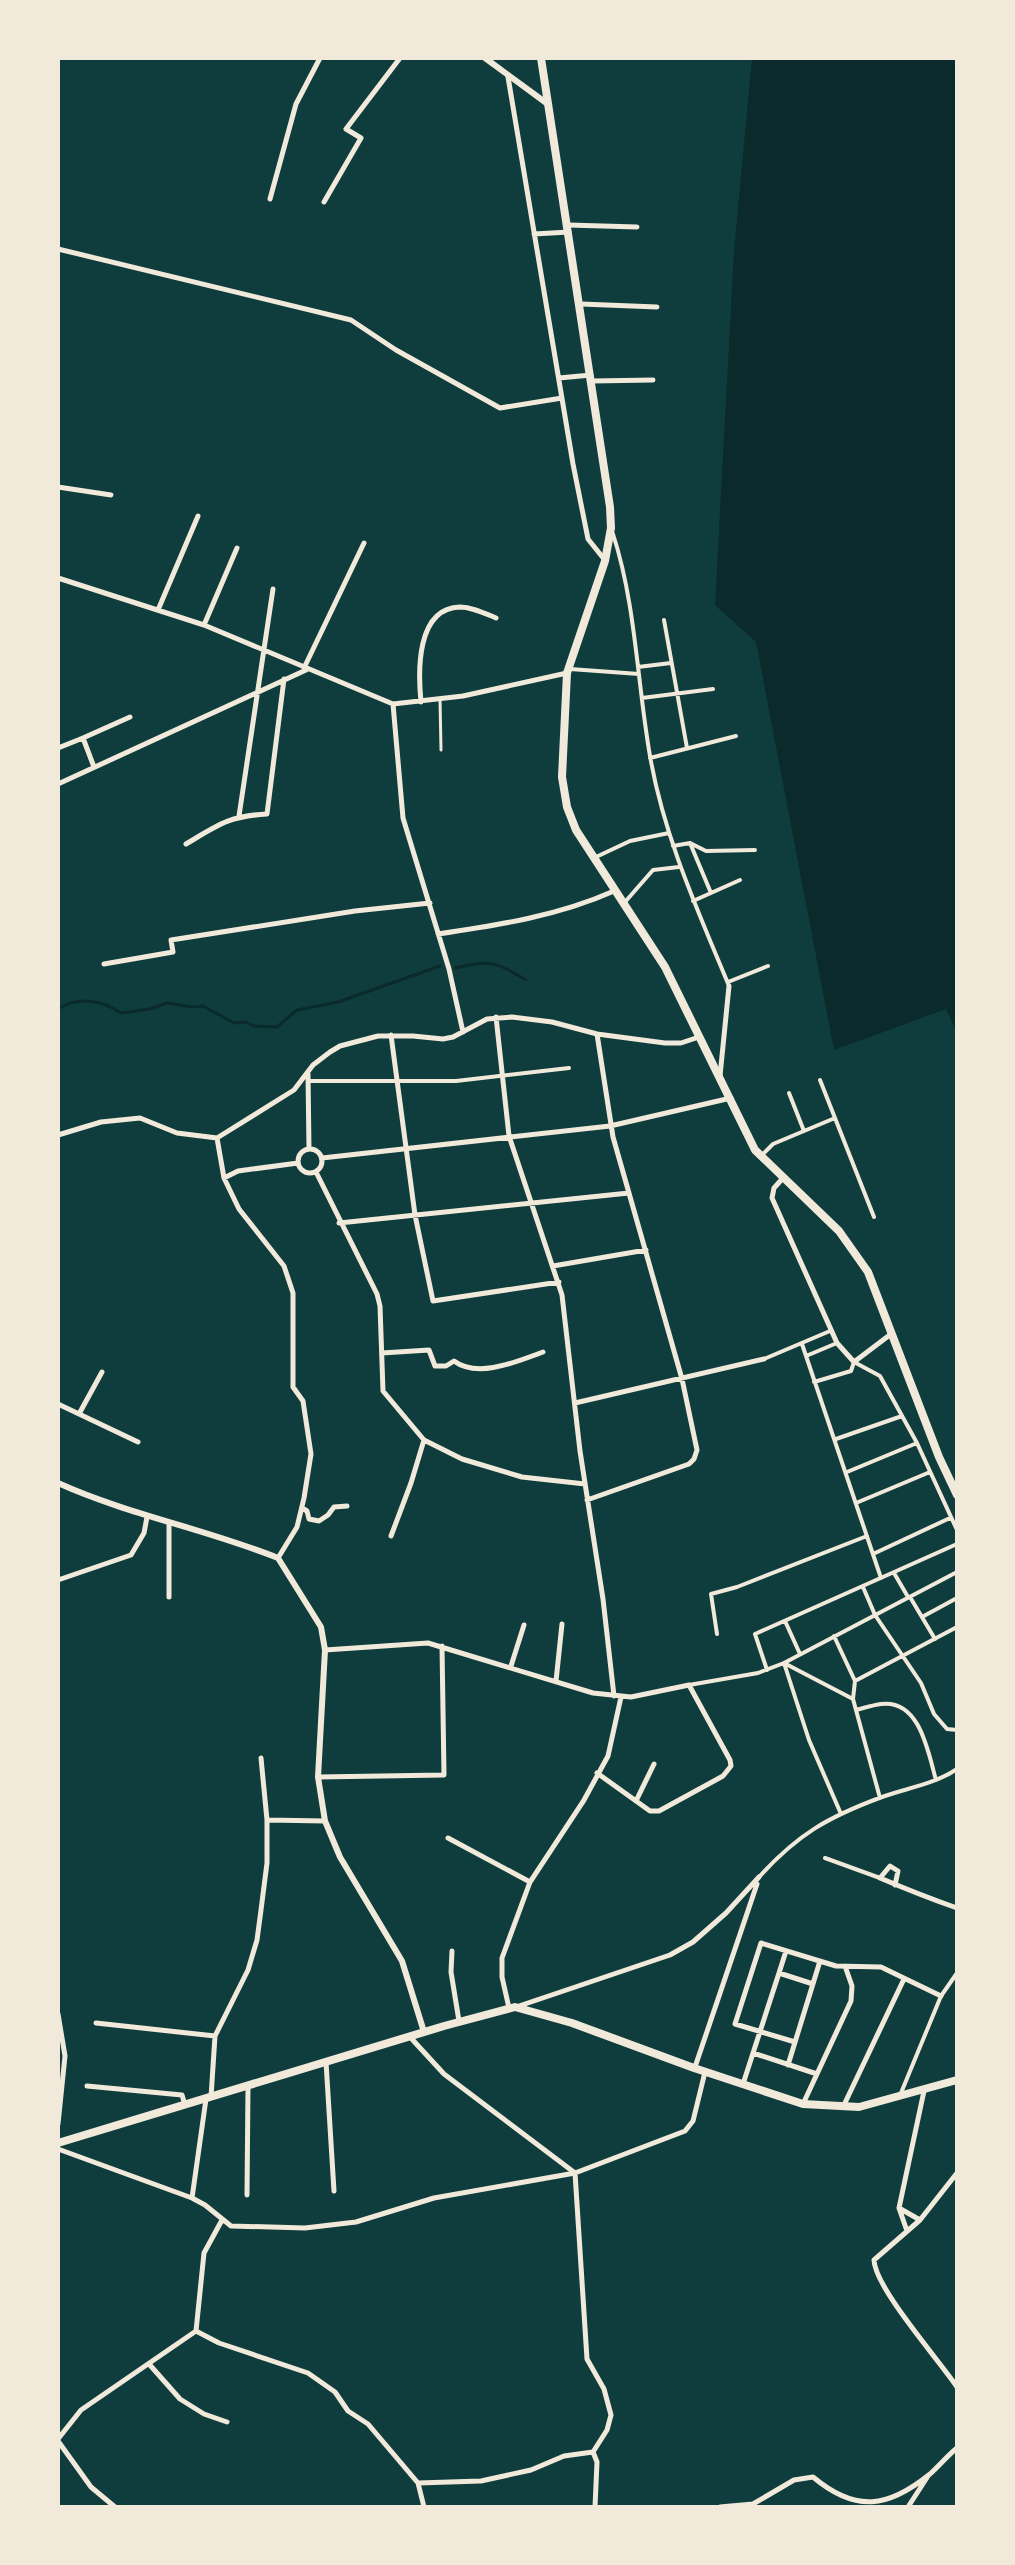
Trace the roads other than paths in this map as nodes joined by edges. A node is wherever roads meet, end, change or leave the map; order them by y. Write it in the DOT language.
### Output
graph roads {
  1 [pos="320,58"];
  2 [pos="400,58"];
  3 [pos="485,58"];
  4 [pos="541,58"];
  5 [pos="508,77"];
  6 [pos="549,105"];
  7 [pos="270,199"];
  8 [pos="324,202"];
  9 [pos="637,227"];
  10 [pos="569,228"];
  11 [pos="534,234"];
  12 [pos="58,249"];
  13 [pos="581,304"];
  14 [pos="657,307"];
  15 [pos="559,378"];
  16 [pos="592,378"];
  17 [pos="653,380"];
  18 [pos="562,398"];
  19 [pos="58,487"];
  20 [pos="111,495"];
  21 [pos="198,516"];
  22 [pos="611,528"];
  23 [pos="364,543"];
  24 [pos="237,548"];
  25 [pos="605,561"];
  26 [pos="58,578"];
  27 [pos="273,589"];
  28 [pos="158,610"];
  29 [pos="496,618"];
  30 [pos="664,620"];
  31 [pos="204,625"];
  32 [pos="264,650"];
  33 [pos="671,663"];
  34 [pos="638,667"];
  35 [pos="306,669"];
  36 [pos="567,671"];
  37 [pos="639,674"];
  38 [pos="284,679"];
  39 [pos="713,689"];
  40 [pos="258,690"];
  41 [pos="676,695"];
  42 [pos="642,698"];
  43 [pos="440,699"];
  44 [pos="421,702"];
  45 [pos="393,704"];
  46 [pos="130,717"];
  47 [pos="736,736"];
  48 [pos="83,738"];
  49 [pos="58,748"];
  50 [pos="687,748"];
  51 [pos="441,750"];
  52 [pos="650,758"];
  53 [pos="94,767"];
  54 [pos="58,784"];
  55 [pos="239,816"];
  56 [pos="669,833"];
  57 [pos="690,843"];
  58 [pos="186,844"];
  59 [pos="673,846"];
  60 [pos="755,850"];
  61 [pos="593,858"];
  62 [pos="679,867"];
  63 [pos="740,880"];
  64 [pos="614,891"];
  65 [pos="711,893"];
  66 [pos="693,901"];
  67 [pos="430,903"];
  68 [pos="623,905"];
  69 [pos="438,934"];
  70 [pos="104,964"];
  71 [pos="768,966"];
  72 [pos="729,984"];
  73 [pos="496,1017"];
  74 [pos="463,1032"];
  75 [pos="597,1034"];
  76 [pos="391,1035"];
  77 [pos="699,1037"];
  78 [pos="569,1068"];
  79 [pos="308,1073"];
  80 [pos="720,1076"];
  81 [pos="502,1077"];
  82 [pos="397,1080"];
  83 [pos="820,1080"];
  84 [pos="308,1081"];
  85 [pos="789,1093"];
  86 [pos="731,1098"];
  87 [pos="835,1118"];
  88 [pos="610,1126"];
  89 [pos="804,1131"];
  90 [pos="58,1135"];
  91 [pos="509,1136"];
  92 [pos="217,1138"];
  93 [pos="309,1149"];
  94 [pos="405,1149"];
  95 [pos="757,1153"];
  96 [pos="322,1158"];
  97 [pos="298,1163"];
  98 [pos="316,1172"];
  99 [pos="224,1178"];
  100 [pos="783,1178"];
  101 [pos="629,1193"];
  102 [pos="530,1204"];
  103 [pos="415,1215"];
  104 [pos="874,1217"];
  105 [pos="339,1223"];
  106 [pos="646,1250"];
  107 [pos="553,1266"];
  108 [pos="559,1282"];
  109 [pos="830,1331"];
  110 [pos="892,1333"];
  111 [pos="837,1343"];
  112 [pos="802,1344"];
  113 [pos="543,1352"];
  114 [pos="382,1353"];
  115 [pos="806,1356"];
  116 [pos="764,1359"];
  117 [pos="854,1362"];
  118 [pos="102,1372"];
  119 [pos="682,1379"];
  120 [pos="814,1382"];
  121 [pos="575,1403"];
  122 [pos="58,1404"];
  123 [pos="79,1414"];
  124 [pos="903,1416"];
  125 [pos="836,1439"];
  126 [pos="424,1440"];
  127 [pos="138,1442"];
  128 [pos="917,1443"];
  129 [pos="847,1472"];
  130 [pos="930,1472"];
  131 [pos="58,1483"];
  132 [pos="585,1484"];
  133 [pos="957,1495"];
  134 [pos="587,1500"];
  135 [pos="856,1503"];
  136 [pos="347,1506"];
  137 [pos="302,1508"];
  138 [pos="147,1517"];
  139 [pos="950,1518"];
  140 [pos="169,1523"];
  141 [pos="957,1530"];
  142 [pos="391,1536"];
  143 [pos="867,1536"];
  144 [pos="957,1544"];
  145 [pos="873,1554"];
  146 [pos="278,1558"];
  147 [pos="957,1572"];
  148 [pos="894,1573"];
  149 [pos="881,1578"];
  150 [pos="58,1580"];
  151 [pos="863,1587"];
  152 [pos="169,1597"];
  153 [pos="909,1597"];
  154 [pos="957,1598"];
  155 [pos="875,1615"];
  156 [pos="922,1617"];
  157 [pos="785,1621"];
  158 [pos="562,1624"];
  159 [pos="524,1625"];
  160 [pos="957,1627"];
  161 [pos="717,1634"];
  162 [pos="834,1636"];
  163 [pos="935,1639"];
  164 [pos="442,1646"];
  165 [pos="325,1650"];
  166 [pos="800,1654"];
  167 [pos="903,1657"];
  168 [pos="784,1663"];
  169 [pos="511,1666"];
  170 [pos="767,1670"];
  171 [pos="556,1681"];
  172 [pos="855,1681"];
  173 [pos="689,1685"];
  174 [pos="617,1697"];
  175 [pos="853,1699"];
  176 [pos="856,1711"];
  177 [pos="957,1730"];
  178 [pos="261,1758"];
  179 [pos="654,1764"];
  180 [pos="957,1769"];
  181 [pos="597,1773"];
  182 [pos="318,1777"];
  183 [pos="936,1780"];
  184 [pos="880,1798"];
  185 [pos="636,1801"];
  186 [pos="841,1815"];
  187 [pos="267,1820"];
  188 [pos="325,1821"];
  189 [pos="448,1838"];
  190 [pos="825,1858"];
  191 [pos="759,1877"];
  192 [pos="880,1878"];
  193 [pos="530,1882"];
  194 [pos="895,1885"];
  195 [pos="957,1908"];
  196 [pos="452,1951"];
  197 [pos="786,1951"];
  198 [pos="820,1961"];
  199 [pos="845,1966"];
  200 [pos="779,1973"];
  201 [pos="957,1973"];
  202 [pos="904,1978"];
  203 [pos="813,1984"];
  204 [pos="941,1996"];
  205 [pos="512,2007"];
  206 [pos="58,2014"];
  207 [pos="459,2021"];
  208 [pos="96,2023"];
  209 [pos="424,2032"];
  210 [pos="760,2032"];
  211 [pos="215,2036"];
  212 [pos="409,2037"];
  213 [pos="795,2042"];
  214 [pos="753,2053"];
  215 [pos="326,2062"];
  216 [pos="788,2065"];
  217 [pos="694,2068"];
  218 [pos="705,2072"];
  219 [pos="817,2074"];
  220 [pos="957,2080"];
  221 [pos="743,2084"];
  222 [pos="87,2086"];
  223 [pos="248,2087"];
  224 [pos="924,2090"];
  225 [pos="900,2097"];
  226 [pos="208,2098"];
  227 [pos="803,2104"];
  228 [pos="185,2105"];
  229 [pos="843,2108"];
  230 [pos="58,2124"];
  231 [pos="58,2143"];
  232 [pos="58,2149"];
  233 [pos="575,2173"];
  234 [pos="957,2173"];
  235 [pos="334,2191"];
  236 [pos="247,2195"];
  237 [pos="192,2198"];
  238 [pos="900,2204"];
  239 [pos="222,2220"];
  240 [pos="920,2220"];
  241 [pos="907,2231"];
  242 [pos="196,2331"];
  243 [pos="149,2364"];
  244 [pos="957,2387"];
  245 [pos="227,2422"];
  246 [pos="58,2440"];
  247 [pos="957,2448"];
  248 [pos="593,2452"];
  249 [pos="929,2475"];
  250 [pos="418,2483"];
  251 [pos="115,2507"];
  252 [pos="424,2507"];
  253 [pos="595,2507"];
  254 [pos="720,2507"];
  255 [pos="908,2507"];
  1 -- 7 [label="street"];
  2 -- 8 [label="street"];
  3 -- 5 [label="street"];
  4 -- 6 [label="main road"];
  5 -- 6 [label="street"];
  5 -- 11 [label="street"];
  6 -- 10 [label="main road"];
  9 -- 10 [label="street"];
  10 -- 11 [label="street"];
  10 -- 13 [label="main road"];
  11 -- 15 [label="street"];
  12 -- 18 [label="street"];
  13 -- 14 [label="street"];
  13 -- 16 [label="main road"];
  15 -- 16 [label="street"];
  15 -- 18 [label="street"];
  16 -- 17 [label="street"];
  16 -- 22 [label="main road"];
  18 -- 25 [label="street"];
  19 -- 20 [label="street"];
  21 -- 28 [label="street"];
  22 -- 25 [label="main road"];
  22 -- 34 [label="street"];
  23 -- 35 [label="street"];
  24 -- 31 [label="street"];
  25 -- 36 [label="main road"];
  26 -- 28 [label="street"];
  27 -- 32 [label="street"];
  28 -- 31 [label="street"];
  29 -- 44 [label="street"];
  30 -- 33 [label="street"];
  31 -- 32 [label="street"];
  32 -- 35 [label="street"];
  32 -- 40 [label="street"];
  33 -- 34 [label="street"];
  33 -- 41 [label="street"];
  34 -- 37 [label="street"];
  35 -- 38 [label="street"];
  35 -- 45 [label="street"];
  36 -- 37 [label="street"];
  36 -- 43 [label="street"];
  36 -- 61 [label="main road"];
  37 -- 42 [label="street"];
  38 -- 40 [label="street"];
  38 -- 55 [label="street"];
  39 -- 41 [label="street"];
  40 -- 53 [label="street"];
  40 -- 55 [label="street"];
  41 -- 42 [label="street"];
  41 -- 50 [label="street"];
  42 -- 52 [label="street"];
  43 -- 44 [label="street"];
  43 -- 51 [label="lane"];
  44 -- 45 [label="street"];
  45 -- 67 [label="street"];
  46 -- 48 [label="street"];
  47 -- 50 [label="street"];
  48 -- 49 [label="street"];
  48 -- 53 [label="street"];
  50 -- 52 [label="street"];
  52 -- 56 [label="street"];
  53 -- 54 [label="street"];
  55 -- 58 [label="street"];
  56 -- 59 [label="street"];
  56 -- 61 [label="street"];
  57 -- 59 [label="street"];
  57 -- 60 [label="street"];
  57 -- 65 [label="street"];
  59 -- 62 [label="street"];
  61 -- 64 [label="main road"];
  62 -- 66 [label="street"];
  62 -- 68 [label="street"];
  63 -- 65 [label="street"];
  64 -- 68 [label="main road"];
  64 -- 69 [label="street"];
  65 -- 66 [label="street"];
  66 -- 72 [label="street"];
  67 -- 69 [label="street"];
  67 -- 70 [label="street"];
  68 -- 77 [label="main road"];
  69 -- 74 [label="street"];
  71 -- 72 [label="street"];
  72 -- 80 [label="street"];
  73 -- 74 [label="street"];
  73 -- 75 [label="street"];
  73 -- 81 [label="street"];
  74 -- 76 [label="street"];
  75 -- 77 [label="street"];
  75 -- 88 [label="street"];
  76 -- 79 [label="street"];
  76 -- 82 [label="street"];
  77 -- 80 [label="main road"];
  78 -- 81 [label="street"];
  79 -- 84 [label="street"];
  79 -- 92 [label="street"];
  80 -- 86 [label="main road"];
  81 -- 82 [label="street"];
  81 -- 91 [label="street"];
  82 -- 84 [label="street"];
  82 -- 94 [label="street"];
  83 -- 87 [label="street"];
  84 -- 93 [label="street"];
  85 -- 89 [label="street"];
  86 -- 88 [label="street"];
  86 -- 95 [label="main road"];
  87 -- 89 [label="street"];
  87 -- 104 [label="street"];
  88 -- 91 [label="street"];
  88 -- 101 [label="street"];
  89 -- 95 [label="street"];
  90 -- 92 [label="street"];
  91 -- 94 [label="street"];
  91 -- 102 [label="street"];
  92 -- 99 [label="street"];
  93 -- 96 [label="street"];
  93 -- 97 [label="street"];
  94 -- 96 [label="street"];
  94 -- 103 [label="street"];
  95 -- 100 [label="main road"];
  96 -- 98 [label="street"];
  97 -- 98 [label="street"];
  97 -- 99 [label="street"];
  98 -- 105 [label="street"];
  99 -- 137 [label="street"];
  100 -- 109 [label="street"];
  100 -- 110 [label="main road"];
  101 -- 102 [label="street"];
  101 -- 106 [label="street"];
  102 -- 103 [label="street"];
  102 -- 107 [label="street"];
  103 -- 105 [label="street"];
  103 -- 108 [label="street"];
  105 -- 114 [label="street"];
  106 -- 107 [label="street"];
  106 -- 119 [label="street"];
  107 -- 108 [label="street"];
  108 -- 121 [label="street"];
  109 -- 111 [label="street"];
  109 -- 112 [label="street"];
  110 -- 117 [label="street"];
  110 -- 133 [label="main road"];
  111 -- 115 [label="street"];
  111 -- 117 [label="street"];
  112 -- 115 [label="street"];
  112 -- 116 [label="street"];
  113 -- 114 [label="street"];
  114 -- 126 [label="street"];
  115 -- 120 [label="street"];
  116 -- 119 [label="street"];
  117 -- 120 [label="street"];
  117 -- 124 [label="street"];
  118 -- 123 [label="street"];
  119 -- 121 [label="street"];
  119 -- 134 [label="street"];
  120 -- 125 [label="street"];
  121 -- 132 [label="street"];
  122 -- 123 [label="street"];
  123 -- 127 [label="street"];
  124 -- 125 [label="street"];
  124 -- 128 [label="street"];
  125 -- 129 [label="street"];
  126 -- 132 [label="street"];
  126 -- 142 [label="street"];
  128 -- 129 [label="street"];
  128 -- 130 [label="street"];
  129 -- 135 [label="street"];
  130 -- 135 [label="street"];
  130 -- 139 [label="street"];
  131 -- 138 [label="street"];
  132 -- 134 [label="street"];
  134 -- 174 [label="street"];
  135 -- 143 [label="street"];
  136 -- 137 [label="street"];
  137 -- 146 [label="street"];
  138 -- 140 [label="street"];
  138 -- 150 [label="street"];
  139 -- 141 [label="street"];
  139 -- 145 [label="street"];
  140 -- 146 [label="street"];
  140 -- 152 [label="street"];
  143 -- 145 [label="street"];
  143 -- 161 [label="street"];
  144 -- 148 [label="street"];
  145 -- 149 [label="street"];
  146 -- 165 [label="street"];
  147 -- 153 [label="street"];
  148 -- 149 [label="street"];
  148 -- 153 [label="street"];
  149 -- 151 [label="street"];
  151 -- 155 [label="street"];
  151 -- 157 [label="street"];
  153 -- 155 [label="street"];
  153 -- 156 [label="street"];
  154 -- 156 [label="street"];
  155 -- 162 [label="street"];
  155 -- 167 [label="street"];
  156 -- 163 [label="street"];
  157 -- 166 [label="street"];
  157 -- 170 [label="street"];
  158 -- 171 [label="street"];
  159 -- 169 [label="street"];
  160 -- 163 [label="street"];
  162 -- 166 [label="street"];
  162 -- 172 [label="street"];
  163 -- 167 [label="street"];
  164 -- 165 [label="street"];
  164 -- 169 [label="street"];
  164 -- 182 [label="street"];
  165 -- 182 [label="street"];
  166 -- 168 [label="street"];
  167 -- 172 [label="street"];
  167 -- 177 [label="street"];
  168 -- 170 [label="street"];
  168 -- 175 [label="street"];
  168 -- 186 [label="street"];
  169 -- 171 [label="street"];
  170 -- 173 [label="street"];
  171 -- 174 [label="street"];
  172 -- 175 [label="street"];
  173 -- 174 [label="street"];
  173 -- 185 [label="street"];
  174 -- 181 [label="street"];
  175 -- 176 [label="street"];
  176 -- 183 [label="street"];
  176 -- 184 [label="street"];
  178 -- 187 [label="street"];
  179 -- 185 [label="street"];
  180 -- 183 [label="street"];
  181 -- 185 [label="street"];
  181 -- 193 [label="street"];
  182 -- 188 [label="street"];
  183 -- 184 [label="street"];
  184 -- 186 [label="street"];
  186 -- 191 [label="street"];
  187 -- 188 [label="street"];
  187 -- 211 [label="street"];
  188 -- 209 [label="street"];
  189 -- 193 [label="street"];
  190 -- 192 [label="street"];
  191 -- 205 [label="street"];
  191 -- 217 [label="street"];
  192 -- 194 [label="street"];
  192 -- 194 [label="street"];
  193 -- 205 [label="street"];
  194 -- 195 [label="street"];
  196 -- 207 [label="street"];
  197 -- 198 [label="street"];
  197 -- 200 [label="street"];
  197 -- 210 [label="street"];
  198 -- 199 [label="street"];
  198 -- 203 [label="street"];
  199 -- 202 [label="street"];
  199 -- 219 [label="street"];
  200 -- 203 [label="street"];
  200 -- 210 [label="street"];
  201 -- 204 [label="street"];
  202 -- 204 [label="street"];
  202 -- 229 [label="street"];
  203 -- 213 [label="street"];
  204 -- 225 [label="street"];
  205 -- 207 [label="main road"];
  205 -- 217 [label="main road"];
  206 -- 230 [label="street"];
  207 -- 209 [label="main road"];
  208 -- 211 [label="street"];
  209 -- 212 [label="main road"];
  210 -- 213 [label="street"];
  210 -- 214 [label="street"];
  211 -- 226 [label="street"];
  212 -- 215 [label="main road"];
  212 -- 233 [label="street"];
  213 -- 216 [label="street"];
  214 -- 216 [label="street"];
  214 -- 221 [label="street"];
  215 -- 223 [label="main road"];
  215 -- 235 [label="street"];
  216 -- 219 [label="street"];
  217 -- 218 [label="main road"];
  218 -- 221 [label="main road"];
  218 -- 233 [label="street"];
  219 -- 227 [label="street"];
  220 -- 224 [label="main road"];
  221 -- 227 [label="main road"];
  222 -- 228 [label="street"];
  223 -- 226 [label="main road"];
  223 -- 236 [label="street"];
  224 -- 225 [label="main road"];
  224 -- 238 [label="street"];
  225 -- 229 [label="main road"];
  226 -- 228 [label="main road"];
  226 -- 237 [label="street"];
  227 -- 229 [label="main road"];
  228 -- 231 [label="main road"];
  232 -- 237 [label="street"];
  233 -- 239 [label="street"];
  233 -- 248 [label="street"];
  234 -- 240 [label="street"];
  237 -- 239 [label="street"];
  238 -- 240 [label="street"];
  238 -- 241 [label="street"];
  239 -- 242 [label="street"];
  240 -- 241 [label="street"];
  241 -- 244 [label="street"];
  242 -- 243 [label="street"];
  242 -- 250 [label="street"];
  243 -- 245 [label="street"];
  243 -- 246 [label="street"];
  246 -- 251 [label="street"];
  247 -- 249 [label="street"];
  248 -- 250 [label="street"];
  248 -- 253 [label="street"];
  249 -- 254 [label="street"];
  249 -- 255 [label="street"];
  250 -- 252 [label="street"];
}
